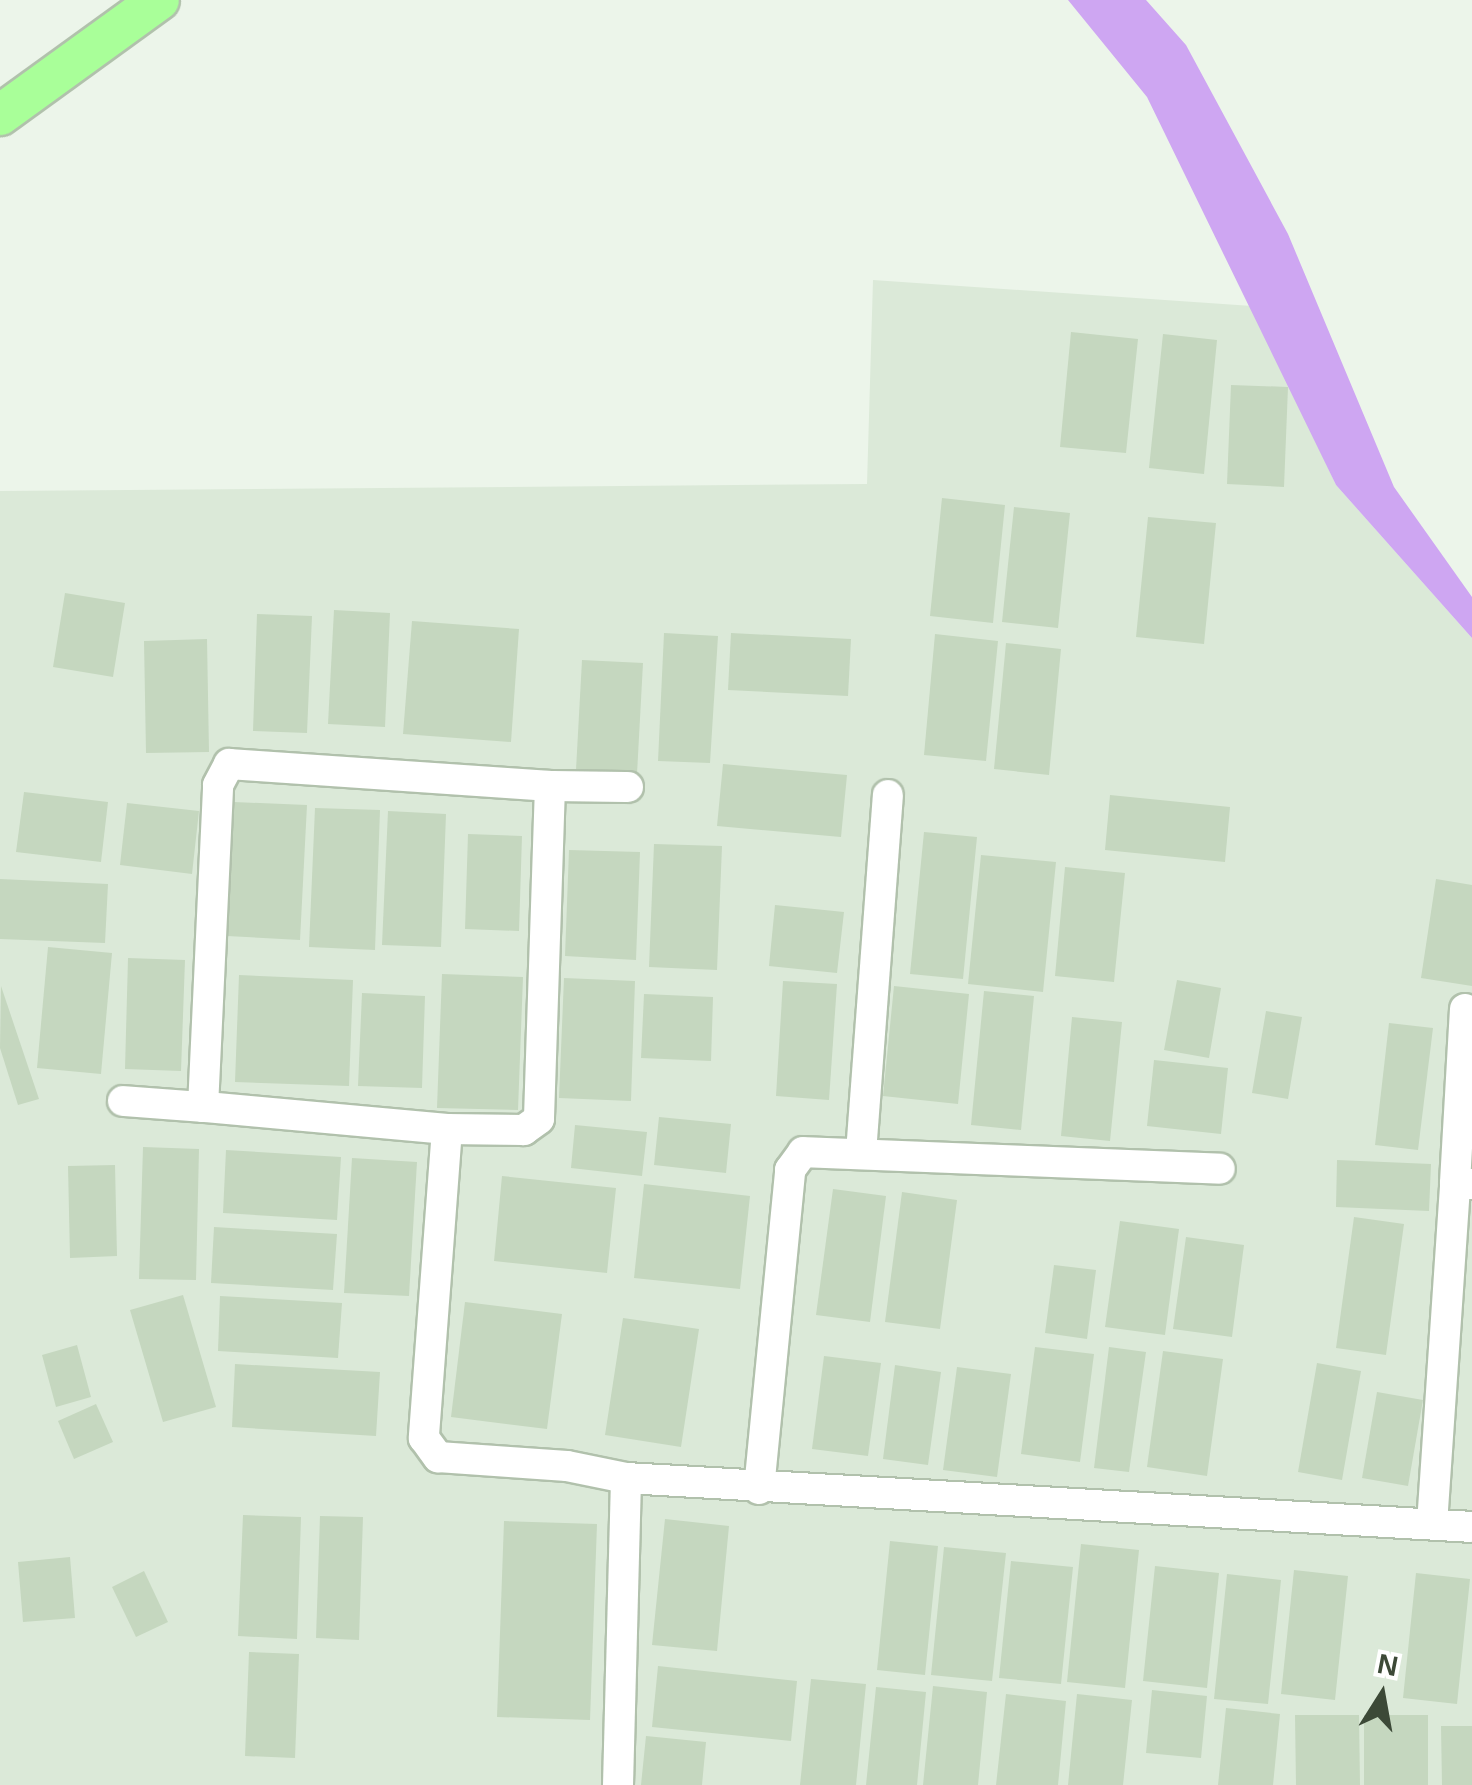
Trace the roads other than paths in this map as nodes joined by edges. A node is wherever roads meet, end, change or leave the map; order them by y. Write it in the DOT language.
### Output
graph roads {
  1 [pos="160,0"];
  2 [pos="0,115"];
  3 [pos="550,786"];
  4 [pos="628,787"];
  5 [pos="888,795"];
  6 [pos="1464,1010"];
  7 [pos="123,1101"];
  8 [pos="203,1107"];
  9 [pos="447,1129"];
  10 [pos="861,1153"];
  11 [pos="1220,1169"];
  12 [pos="1463,1184"];
  13 [pos="626,1478"];
  14 [pos="759,1489"];
  15 [pos="1432,1524"];
  16 [pos="1472,1527"];
  17 [pos="618,1785"];
  1 -- 2 [label="main road"];
  3 -- 4 [label="street"];
  3 -- 8 [label="street"];
  3 -- 9 [label="street"];
  5 -- 10 [label="street"];
  6 -- 12 [label="street"];
  7 -- 8 [label="street"];
  8 -- 9 [label="street"];
  9 -- 13 [label="street"];
  10 -- 11 [label="street"];
  10 -- 14 [label="street"];
  12 -- 15 [label="street"];
  13 -- 14 [label="street"];
  13 -- 17 [label="street"];
  14 -- 15 [label="street"];
  15 -- 16 [label="street"];
}
